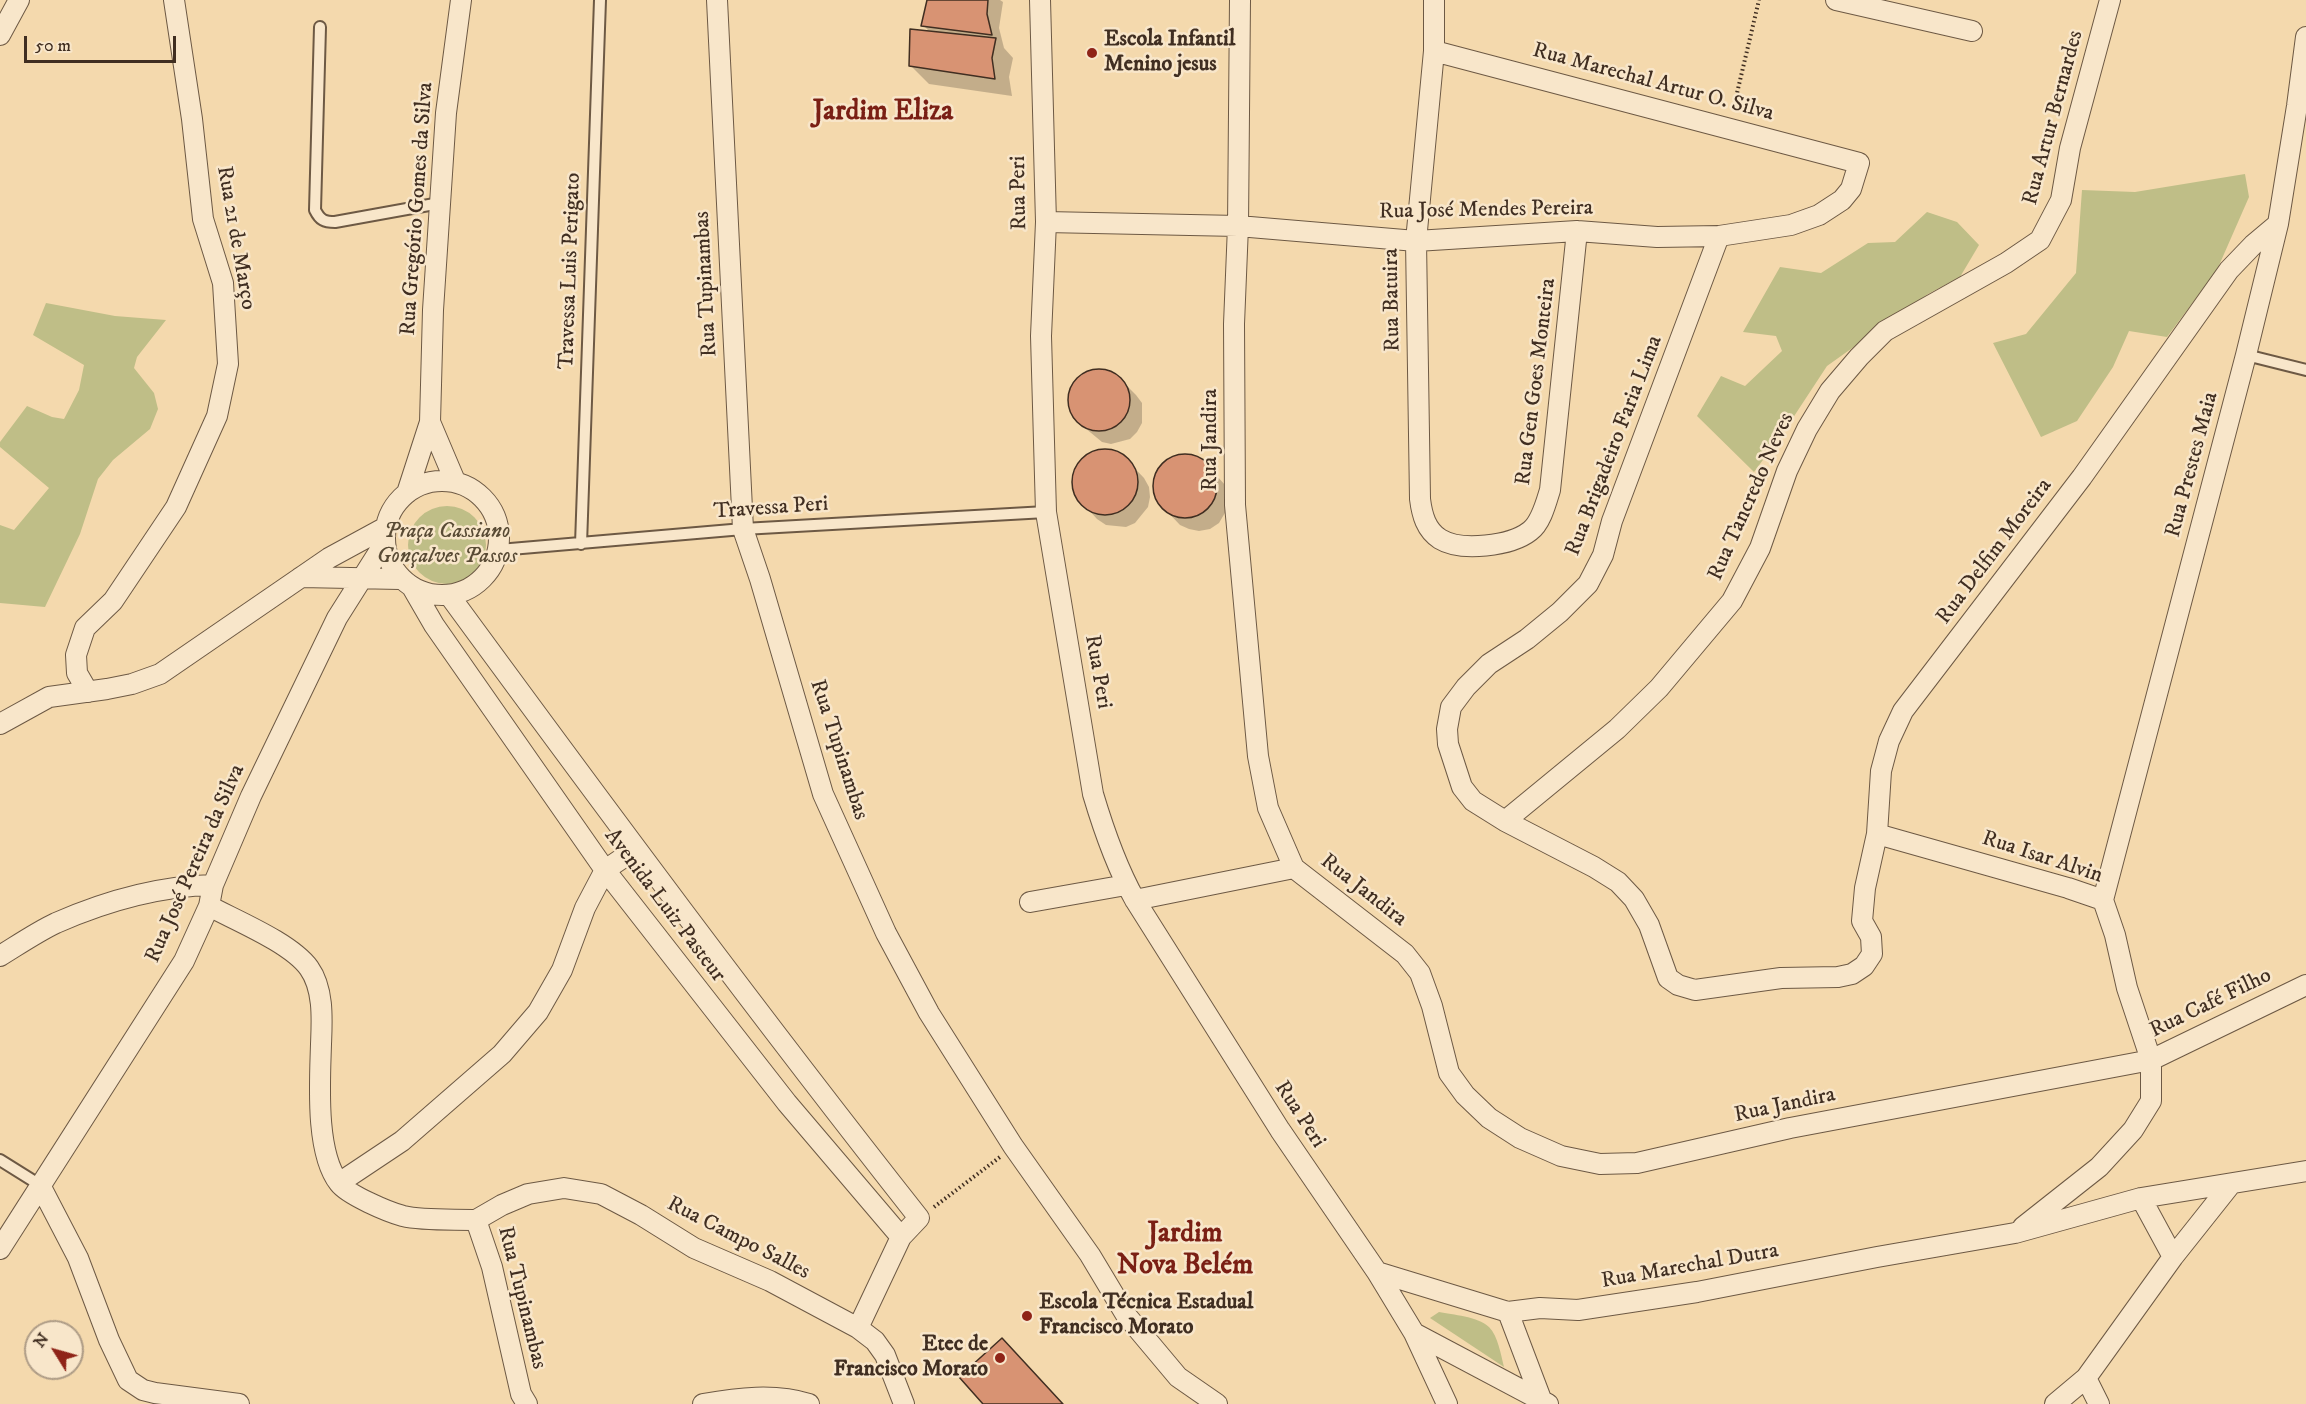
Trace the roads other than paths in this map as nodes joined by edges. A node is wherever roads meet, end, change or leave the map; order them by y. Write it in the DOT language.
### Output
graph roads {
  1 [pos="19,0"];
  2 [pos="174,0"];
  3 [pos="461,0"];
  4 [pos="600,0"];
  5 [pos="717,0"];
  6 [pos="1040,0"];
  7 [pos="1240,0"];
  8 [pos="1434,0"];
  9 [pos="1836,0"];
  10 [pos="2110,0"];
  11 [pos="320,27"];
  12 [pos="1972,31"];
  13 [pos="0,34"];
  14 [pos="2306,37"];
  15 [pos="1434,51"];
  16 [pos="2302,107"];
  17 [pos="1859,163"];
  18 [pos="440,203"];
  19 [pos="1046,222"];
  20 [pos="2278,224"];
  21 [pos="1238,226"];
  22 [pos="1577,231"];
  23 [pos="1719,236"];
  24 [pos="1416,241"];
  25 [pos="2006,263"];
  26 [pos="2246,355"];
  27 [pos="2306,370"];
  28 [pos="430,422"];
  29 [pos="455,481"];
  30 [pos="407,493"];
  31 [pos="1046,513"];
  32 [pos="743,529"];
  33 [pos="386,534"];
  34 [pos="581,544"];
  35 [pos="1458,545"];
  36 [pos="499,550"];
  37 [pos="301,577"];
  38 [pos="360,579"];
  39 [pos="406,583"];
  40 [pos="449,595"];
  41 [pos="88,693"];
  42 [pos="0,724"];
  43 [pos="1505,821"];
  44 [pos="1877,834"];
  45 [pos="636,849"];
  46 [pos="1294,868"];
  47 [pos="605,870"];
  48 [pos="213,885"];
  49 [pos="1131,892"];
  50 [pos="2103,900"];
  51 [pos="1030,902"];
  52 [pos="209,906"];
  53 [pos="1872,954"];
  54 [pos="0,956"];
  55 [pos="2306,985"];
  56 [pos="2151,1060"];
  57 [pos="0,1160"];
  58 [pos="2306,1171"];
  59 [pos="339,1183"];
  60 [pos="2230,1184"];
  61 [pos="40,1185"];
  62 [pos="2141,1198"];
  63 [pos="476,1220"];
  64 [pos="2015,1233"];
  65 [pos="901,1238"];
  66 [pos="0,1249"];
  67 [pos="2173,1257"];
  68 [pos="1377,1272"];
  69 [pos="1508,1312"];
  70 [pos="858,1328"];
  71 [pos="1414,1333"];
  72 [pos="2086,1378"];
  73 [pos="1544,1402"];
  74 [pos="902,1403"];
  75 [pos="239,1404"];
  76 [pos="527,1404"];
  77 [pos="703,1404"];
  78 [pos="809,1404"];
  79 [pos="1217,1404"];
  80 [pos="1447,1404"];
  81 [pos="2055,1404"];
  82 [pos="2099,1404"];
  1 -- 13 [label="street"];
  2 -- 41 [label="street, Rua 21 de Março"];
  3 -- 18 [label="street, Rua Gregório Gomes da Silva"];
  4 -- 34 [label="lane, Travessa Luis Perigato"];
  5 -- 32 [label="street, Rua Tupinambas"];
  6 -- 19 [label="street, Rua Peri"];
  7 -- 21 [label="street, Rua Jandira"];
  8 -- 15 [label="street, Rua Batuira"];
  9 -- 12 [label="street"];
  10 -- 25 [label="street, Rua Artur Bernardes"];
  11 -- 18 [label="lane"];
  14 -- 16 [label="street, Rua Prestes Maia"];
  15 -- 17 [label="street, Rua Marechal Artur O. Silva"];
  15 -- 24 [label="street, Rua Batuira"];
  16 -- 20 [label="street, Rua Prestes Maia"];
  17 -- 23 [label="street, Rua José Mendes Pereira"];
  18 -- 28 [label="street, Rua Gregório Gomes da Silva"];
  19 -- 21 [label="street, Rua José Mendes Pereira"];
  19 -- 31 [label="street, Rua Peri"];
  20 -- 26 [label="street, Rua Prestes Maia"];
  20 -- 44 [label="street, Rua Delfim Moreira"];
  21 -- 24 [label="street, Rua José Mendes Pereira"];
  21 -- 46 [label="street, Rua Jandira"];
  22 -- 23 [label="street, Rua José Mendes Pereira"];
  22 -- 24 [label="street, Rua José Mendes Pereira"];
  22 -- 35 [label="street, Rua Gen Goes Monteira"];
  23 -- 43 [label="street, Rua Brigadeiro Faria Lima"];
  24 -- 35 [label="street, Rua Batuira"];
  25 -- 43 [label="street, Rua Tancredo Neves"];
  26 -- 27 [label="lane"];
  26 -- 50 [label="street, Rua Prestes Maia"];
  28 -- 29 [label="street, Rua Gregório Gomes da Silva"];
  28 -- 30 [label="street, Rua Gregório Gomes da Silva"];
  29 -- 30 [label="street"];
  29 -- 36 [label="street"];
  30 -- 33 [label="street"];
  31 -- 32 [label="lane, Travessa Peri"];
  31 -- 49 [label="street, Rua Peri"];
  32 -- 34 [label="lane, Travessa Peri"];
  32 -- 79 [label="street, Rua Tupinambas"];
  33 -- 37 [label="street"];
  33 -- 38 [label="street, Rua José Pereira da Silva"];
  33 -- 39 [label="street"];
  34 -- 36 [label="lane, Travessa Peri"];
  36 -- 40 [label="street"];
  37 -- 38 [label="street"];
  37 -- 41 [label="street"];
  38 -- 39 [label="street"];
  38 -- 48 [label="street, Rua José Pereira da Silva"];
  39 -- 40 [label="street"];
  39 -- 47 [label="street, Avenida Luiz Pasteur"];
  40 -- 45 [label="street, Avenida Luiz Pasteur"];
  41 -- 42 [label="street"];
  43 -- 53 [label="street, Rua Brigadeiro Faria Lima"];
  44 -- 50 [label="street, Rua Isar Alvin"];
  44 -- 53 [label="street, Rua Delfim Moreira"];
  45 -- 47 [label="street"];
  45 -- 65 [label="street, Avenida Luiz Pasteur"];
  46 -- 49 [label="street"];
  46 -- 56 [label="street, Rua Jandira"];
  47 -- 59 [label="street"];
  47 -- 65 [label="street, Avenida Luiz Pasteur"];
  48 -- 52 [label="street, Rua José Pereira da Silva"];
  48 -- 54 [label="street"];
  49 -- 51 [label="street"];
  49 -- 68 [label="street, Rua Peri"];
  50 -- 56 [label="street, Rua Isar Alvin"];
  52 -- 59 [label="street"];
  52 -- 61 [label="street, Rua José Pereira da Silva"];
  55 -- 56 [label="street, Rua Café Filho"];
  56 -- 64 [label="street, Rua Café Filho"];
  57 -- 61 [label="lane"];
  58 -- 60 [label="street, Rua Marechal Dutra"];
  59 -- 63 [label="street, Rua Tupinambas"];
  60 -- 62 [label="street, Rua Marechal Dutra"];
  60 -- 67 [label="street"];
  61 -- 66 [label="street, Rua José Pereira da Silva"];
  61 -- 75 [label="street"];
  62 -- 64 [label="street, Rua Marechal Dutra"];
  62 -- 67 [label="street"];
  63 -- 70 [label="street, Rua Campo Salles"];
  63 -- 76 [label="street, Rua Tupinambas"];
  64 -- 69 [label="street, Rua Marechal Dutra"];
  65 -- 70 [label="street"];
  67 -- 72 [label="street"];
  68 -- 69 [label="street, Rua Marechal Dutra"];
  68 -- 71 [label="street, Rua Peri"];
  69 -- 73 [label="street"];
  70 -- 74 [label="street, Rua Campo Salles"];
  71 -- 73 [label="street"];
  71 -- 80 [label="street, Rua Peri"];
  72 -- 81 [label="street"];
  72 -- 82 [label="street"];
  77 -- 78 [label="street"];
}
